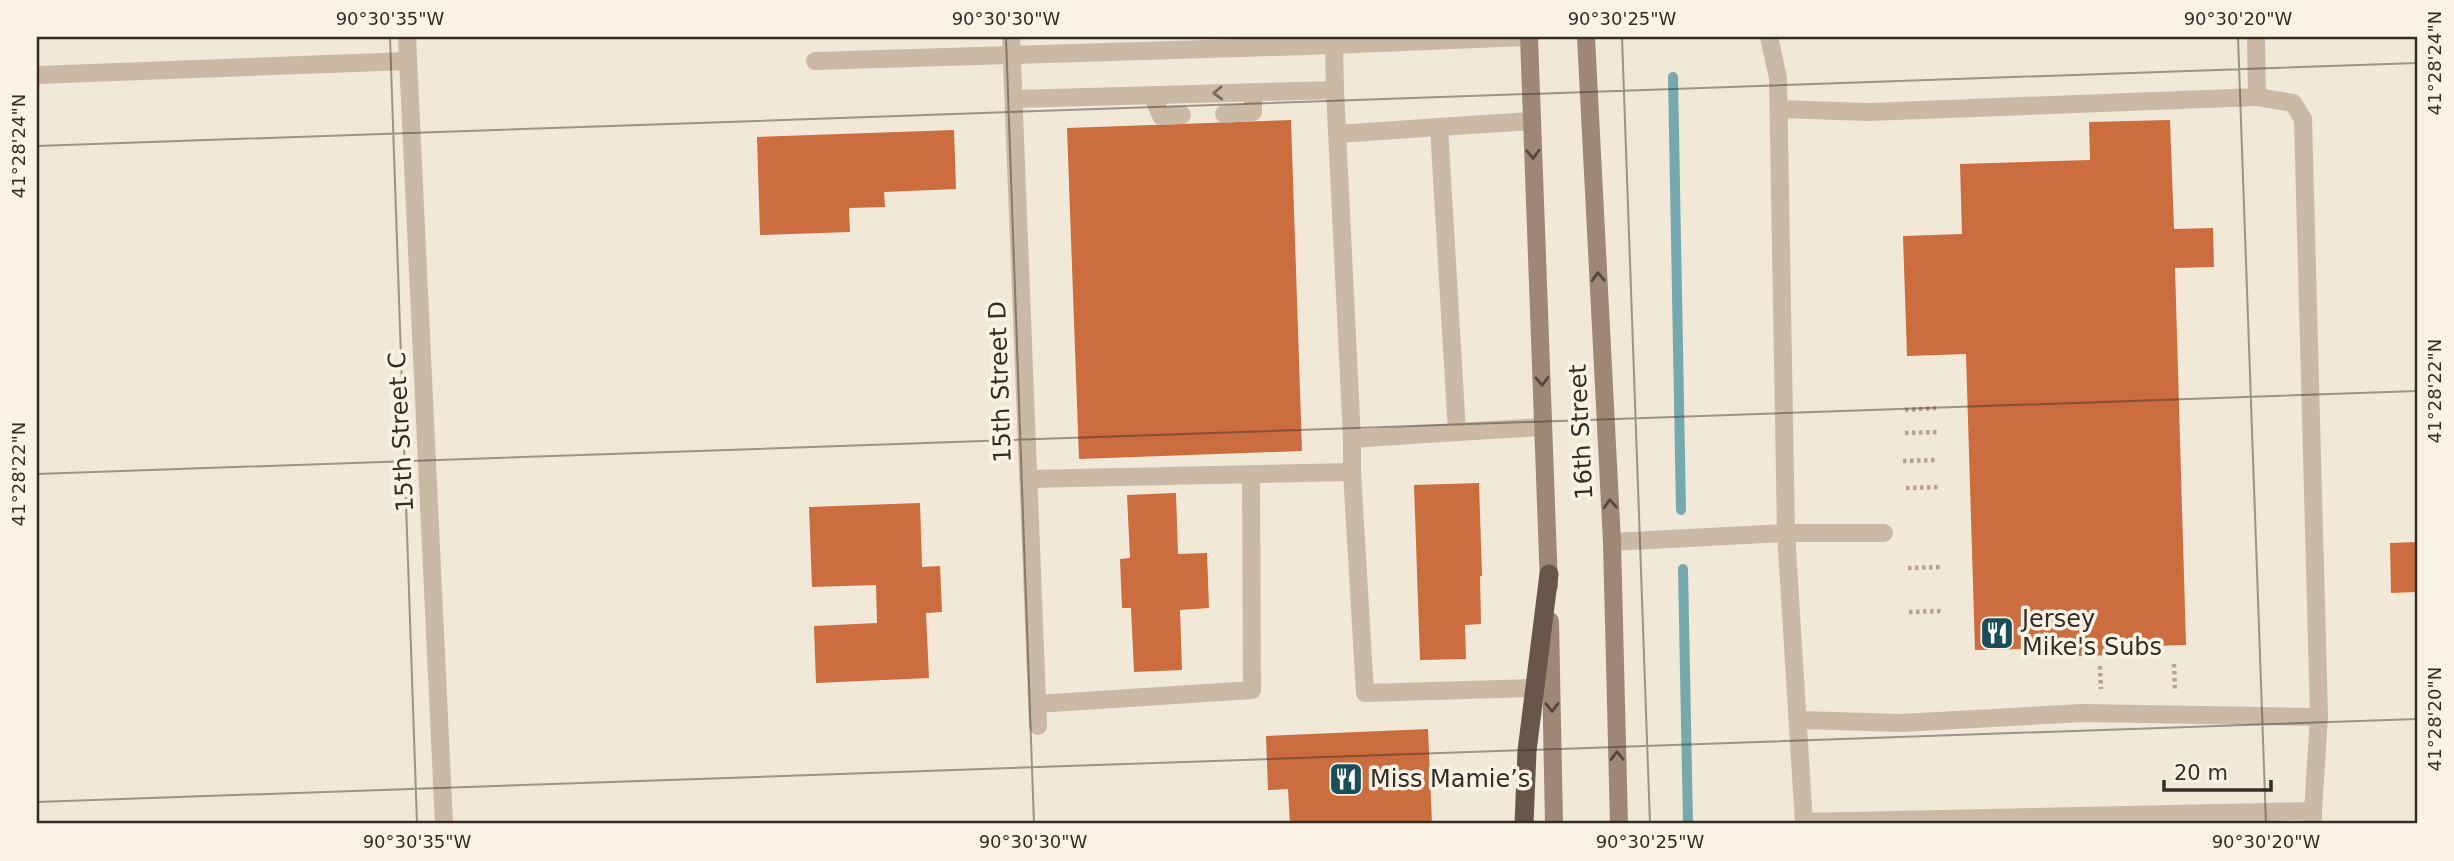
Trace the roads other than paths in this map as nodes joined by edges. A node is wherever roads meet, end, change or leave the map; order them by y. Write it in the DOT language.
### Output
graph roads {
  1 [pos="407,37"];
  2 [pos="1528,37"];
  3 [pos="1586,37"];
  4 [pos="1769,37"];
  5 [pos="2256,37"];
  6 [pos="1307,41"];
  7 [pos="1012,45"];
  8 [pos="1334,45"];
  9 [pos="408,61"];
  10 [pos="815,61"];
  11 [pos="37,75"];
  12 [pos="1335,90"];
  13 [pos="1253,92"];
  14 [pos="1152,95"];
  15 [pos="2257,97"];
  16 [pos="1014,100"];
  17 [pos="1779,109"];
  18 [pos="1224,114"];
  19 [pos="1182,116"];
  20 [pos="1532,121"];
  21 [pos="1439,127"];
  22 [pos="1338,134"];
  23 [pos="1543,427"];
  24 [pos="1457,432"];
  25 [pos="1352,439"];
  26 [pos="1352,472"];
  27 [pos="1251,474"];
  28 [pos="1028,480"];
  29 [pos="1786,533"];
  30 [pos="1884,533"];
  31 [pos="1612,542"];
  32 [pos="1549,574"];
  33 [pos="1535,688"];
  34 [pos="1037,704"];
  35 [pos="2319,717"];
  36 [pos="1799,720"];
  37 [pos="1038,726"];
  38 [pos="2313,818"];
  39 [pos="2167,820"];
  40 [pos="2055,821"];
  41 [pos="1804,823"];
  42 [pos="444,824"];
  43 [pos="1524,824"];
  44 [pos="1554,824"];
  45 [pos="1619,824"];
  1 -- 9 [label="street, 15th Street C"];
  2 -- 8 [label="street"];
  2 -- 20 [label="main road, 16th Street"];
  31 -- 3 [label="main road, 16th Street, one-way"];
  4 -- 17 [label="street"];
  5 -- 15 [label="street"];
  6 -- 7 [label="street"];
  6 -- 8 [label="street"];
  7 -- 10 [label="street"];
  7 -- 16 [label="street, 15th Street D"];
  8 -- 12 [label="street"];
  9 -- 11 [label="street"];
  9 -- 42 [label="street, 15th Street C"];
  12 -- 13 [label="street"];
  12 -- 22 [label="street"];
  13 -- 14 [label="street, one-way"];
  13 -- 18 [label="street"];
  14 -- 16 [label="street"];
  14 -- 19 [label="street"];
  15 -- 17 [label="street"];
  15 -- 35 [label="street"];
  16 -- 28 [label="street, 15th Street D"];
  17 -- 29 [label="street"];
  20 -- 21 [label="street"];
  20 -- 23 [label="main road, 16th Street, one-way"];
  21 -- 22 [label="street"];
  21 -- 24 [label="street"];
  22 -- 25 [label="street"];
  23 -- 24 [label="street"];
  23 -- 32 [label="main road, 16th Street"];
  24 -- 25 [label="street"];
  25 -- 26 [label="street"];
  26 -- 27 [label="street"];
  26 -- 33 [label="street"];
  27 -- 28 [label="street"];
  27 -- 34 [label="street"];
  28 -- 34 [label="street, 15th Street D"];
  29 -- 30 [label="street"];
  29 -- 31 [label="street"];
  29 -- 36 [label="street"];
  45 -- 31 [label="main road, 16th Street, one-way"];
  32 -- 33 [label="highway"];
  32 -- 44 [label="main road, 16th Street, one-way"];
  33 -- 43 [label="highway"];
  34 -- 37 [label="street, 15th Street D"];
  35 -- 36 [label="street"];
  35 -- 38 [label="street"];
  36 -- 41 [label="street"];
  38 -- 39 [label="street"];
  39 -- 40 [label="street"];
  40 -- 41 [label="street"];
}
